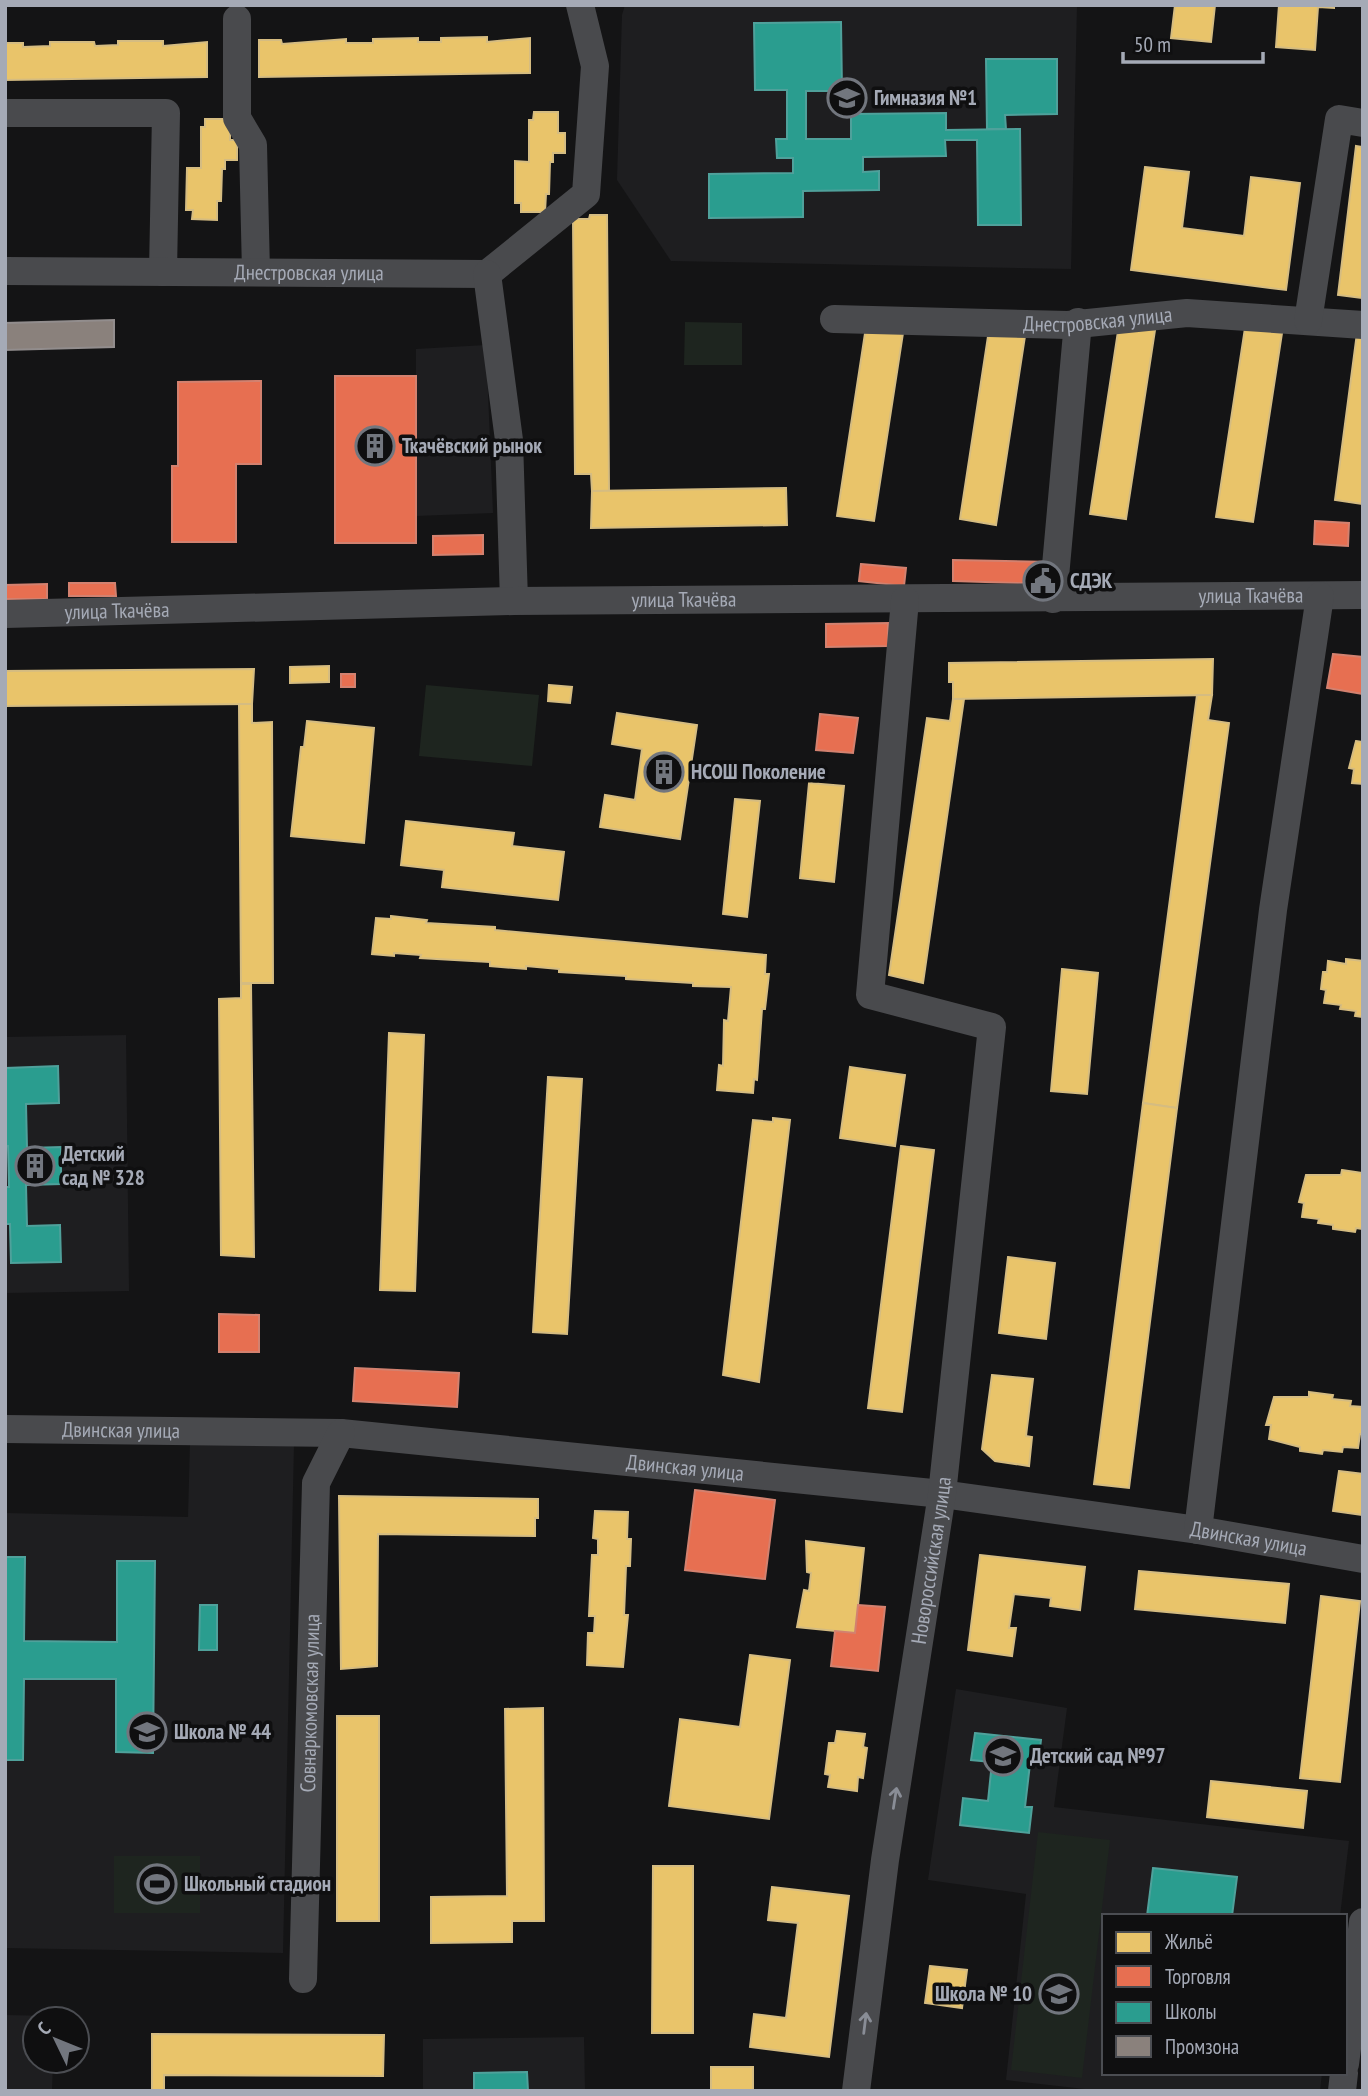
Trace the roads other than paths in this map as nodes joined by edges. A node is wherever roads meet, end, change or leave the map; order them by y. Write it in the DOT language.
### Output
graph roads {
  1 [pos="580,5"];
  2 [pos="237,19"];
  3 [pos="5,113"];
  4 [pos="1363,123"];
  5 [pos="5,271"];
  6 [pos="163,272"];
  7 [pos="256,272"];
  8 [pos="487,274"];
  9 [pos="834,318"];
  10 [pos="1308,321"];
  11 [pos="1078,322"];
  12 [pos="1363,325"];
  13 [pos="1363,595"];
  14 [pos="1320,596"];
  15 [pos="1053,599"];
  16 [pos="905,600"];
  17 [pos="514,601"];
  18 [pos="5,614"];
  19 [pos="5,1429"];
  20 [pos="341,1433"];
  21 [pos="942,1494"];
  22 [pos="1198,1530"];
  23 [pos="1363,1559"];
  24 [pos="1363,1922"];
  25 [pos="303,1979"];
  26 [pos="1347,2048"];
  27 [pos="856,2091"];
  1 -- 8 [label="street"];
  2 -- 7 [label="street"];
  3 -- 6 [label="street"];
  4 -- 10 [label="street"];
  5 -- 6 [label="street, Днестровская улица"];
  6 -- 7 [label="street, Днестровская улица"];
  7 -- 8 [label="street, Днестровская улица"];
  8 -- 17 [label="street"];
  9 -- 11 [label="street, Днестровская улица"];
  10 -- 11 [label="street, Днестровская улица"];
  10 -- 12 [label="street, Днестровская улица"];
  11 -- 15 [label="street"];
  13 -- 14 [label="street, улица Ткачёва"];
  14 -- 15 [label="street, улица Ткачёва"];
  14 -- 22 [label="street"];
  15 -- 16 [label="street, улица Ткачёва"];
  16 -- 17 [label="street, улица Ткачёва"];
  16 -- 21 [label="street, Новороссийская улица"];
  17 -- 18 [label="street, улица Ткачёва"];
  19 -- 20 [label="street, Двинская улица"];
  20 -- 21 [label="street, Двинская улица"];
  20 -- 25 [label="street, Совнаркомовская улица"];
  21 -- 22 [label="street, Двинская улица"];
  27 -- 21 [label="street, Новороссийская улица, one-way"];
  22 -- 23 [label="street, Двинская улица"];
  24 -- 26 [label="street"];
}
